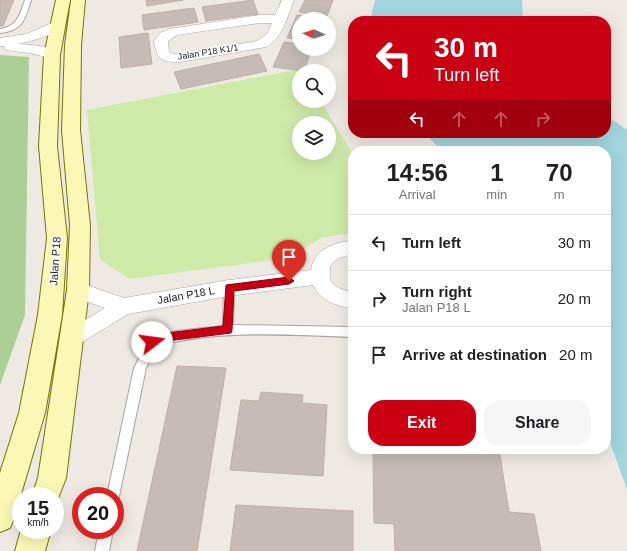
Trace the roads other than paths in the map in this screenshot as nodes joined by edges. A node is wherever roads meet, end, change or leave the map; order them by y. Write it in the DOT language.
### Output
graph roads {
  1 [pos="28,0"];
  2 [pos="63,0"];
  3 [pos="78,0"];
  4 [pos="288,0"];
  5 [pos="278,19"];
  6 [pos="59,24"];
  7 [pos="0,31"];
  8 [pos="0,42"];
  9 [pos="0,46"];
  10 [pos="52,55"];
  11 [pos="348,248"];
  12 [pos="319,277"];
  13 [pos="229,288"];
  14 [pos="78,290"];
  15 [pos="348,299"];
  16 [pos="124,306"];
  17 [pos="228,330"];
  18 [pos="348,332"];
  19 [pos="72,338"];
  20 [pos="49,487"];
  21 [pos="115,487"];
  22 [pos="0,518"];
  23 [pos="33,539"];
  24 [pos="104,539"];
  25 [pos="30,551"];
  26 [pos="102,551"];
  1 -- 7 [label="lane"];
  2 -- 6 [label="street, Jalan P18"];
  3 -- 14 [label="street, Jalan P18"];
  4 -- 5 [label="street, Jalan P18 K1/1"];
  5 -- 5 [label="street, Jalan P18 K1/1"];
  6 -- 8 [label="street"];
  6 -- 10 [label="street, Jalan P18"];
  9 -- 10 [label="street"];
  10 -- 22 [label="street, Jalan P18"];
  11 -- 12 [label="street"];
  12 -- 13 [label="street, Jalan P18 L"];
  12 -- 15 [label="street"];
  13 -- 16 [label="street, Jalan P18 L"];
  13 -- 17 [label="lane"];
  14 -- 16 [label="street, Jalan P18 L"];
  14 -- 19 [label="street, Jalan P18"];
  16 -- 19 [label="street, Jalan P18 L"];
  17 -- 18 [label="lane"];
  17 -- 21 [label="lane"];
  19 -- 20 [label="street, Jalan P18"];
  23 -- 25 [label="street"];
  24 -- 26 [label="lane"];
}
